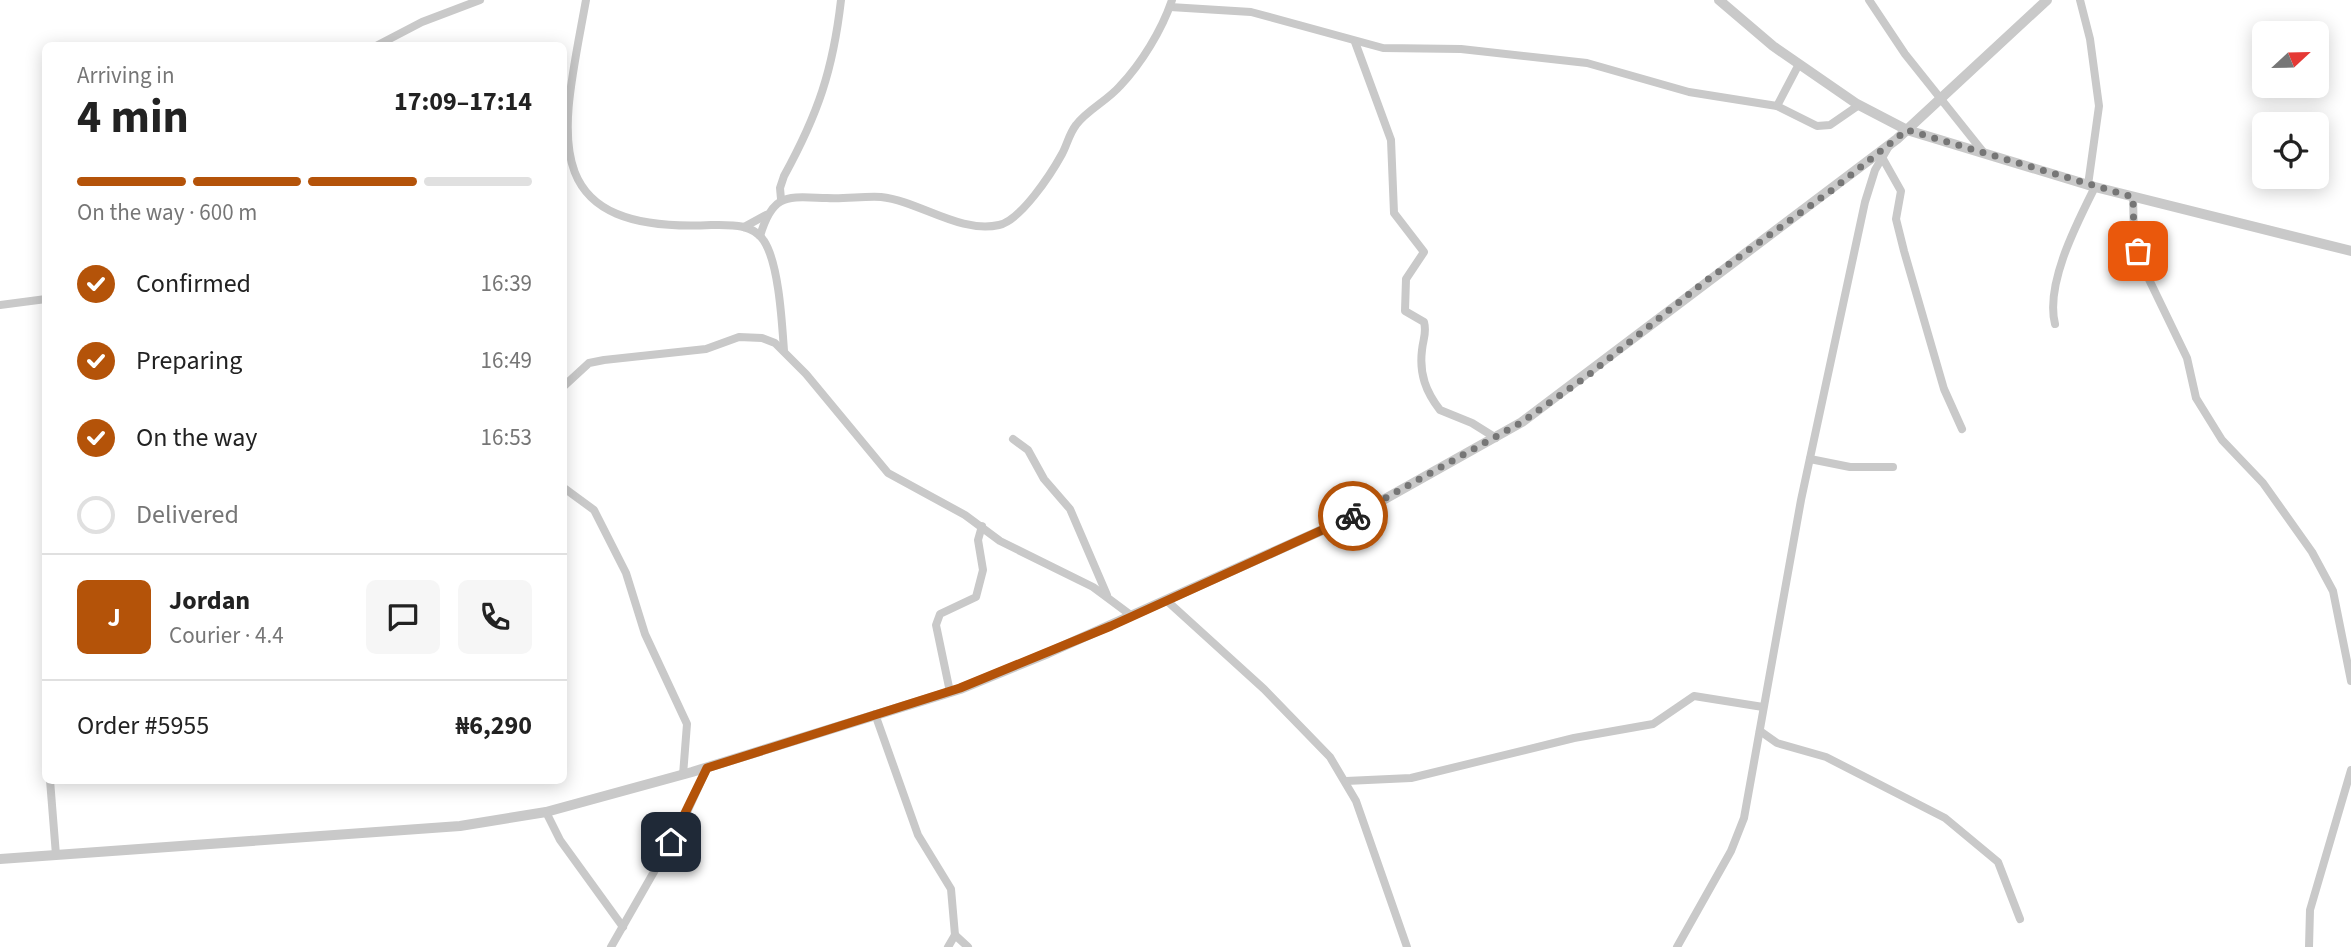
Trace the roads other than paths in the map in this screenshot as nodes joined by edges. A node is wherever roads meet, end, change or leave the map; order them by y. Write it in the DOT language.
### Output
graph roads {
  1 [pos="480,0"];
  2 [pos="586,0"];
  3 [pos="841,0"];
  4 [pos="1718,0"];
  5 [pos="1869,0"];
  6 [pos="2047,0"];
  7 [pos="2080,0"];
  8 [pos="1171,4"];
  9 [pos="384,42"];
  10 [pos="1355,42"];
  11 [pos="1799,64"];
  12 [pos="1942,97"];
  13 [pos="1859,104"];
  14 [pos="1777,106"];
  15 [pos="567,107"];
  16 [pos="1907,130"];
  17 [pos="567,132"];
  18 [pos="1889,146"];
  19 [pos="1984,153"];
  20 [pos="1883,159"];
  21 [pos="2091,186"];
  22 [pos="2133,197"];
  23 [pos="782,199"];
  24 [pos="766,215"];
  25 [pos="744,227"];
  26 [pos="760,236"];
  27 [pos="2351,251"];
  28 [pos="42,300"];
  29 [pos="0,304"];
  30 [pos="2055,324"];
  31 [pos="784,351"];
  32 [pos="567,383"];
  33 [pos="1962,429"];
  34 [pos="1496,438"];
  35 [pos="1013,439"];
  36 [pos="1810,459"];
  37 [pos="1893,467"];
  38 [pos="567,490"];
  39 [pos="982,526"];
  40 [pos="1107,595"];
  41 [pos="1166,600"];
  42 [pos="1132,616"];
  43 [pos="2351,681"];
  44 [pos="950,692"];
  45 [pos="1763,706"];
  46 [pos="876,714"];
  47 [pos="1760,731"];
  48 [pos="707,768"];
  49 [pos="2351,770"];
  50 [pos="683,775"];
  51 [pos="1346,781"];
  52 [pos="50,784"];
  53 [pos="546,812"];
  54 [pos="55,855"];
  55 [pos="0,859"];
  56 [pos="2020,919"];
  57 [pos="623,928"];
  58 [pos="955,935"];
  59 [pos="611,947"];
  60 [pos="948,947"];
  61 [pos="968,947"];
  62 [pos="1407,947"];
  63 [pos="1677,947"];
  64 [pos="2309,947"];
  1 -- 9 [label="street"];
  2 -- 15 [label="street"];
  3 -- 23 [label="street"];
  4 -- 11 [label="street"];
  5 -- 12 [label="street"];
  6 -- 12 [label="street"];
  7 -- 21 [label="street"];
  8 -- 10 [label="street"];
  8 -- 23 [label="street"];
  10 -- 14 [label="street"];
  10 -- 34 [label="street"];
  11 -- 13 [label="street"];
  11 -- 14 [label="street"];
  12 -- 16 [label="street"];
  12 -- 19 [label="street"];
  13 -- 14 [label="street"];
  13 -- 16 [label="street"];
  16 -- 18 [label="street"];
  16 -- 19 [label="street"];
  17 -- 25 [label="street"];
  18 -- 20 [label="street"];
  18 -- 34 [label="street"];
  19 -- 21 [label="street"];
  20 -- 33 [label="street"];
  20 -- 36 [label="street"];
  21 -- 22 [label="street"];
  21 -- 30 [label="street"];
  22 -- 27 [label="street"];
  22 -- 43 [label="street"];
  23 -- 24 [label="street"];
  24 -- 25 [label="street"];
  24 -- 26 [label="street"];
  25 -- 26 [label="street"];
  26 -- 31 [label="street"];
  28 -- 29 [label="street"];
  31 -- 32 [label="street"];
  31 -- 39 [label="street"];
  34 -- 41 [label="street"];
  35 -- 40 [label="street"];
  36 -- 37 [label="street"];
  36 -- 45 [label="street"];
  38 -- 50 [label="street"];
  39 -- 40 [label="street"];
  39 -- 44 [label="street"];
  40 -- 42 [label="street"];
  41 -- 42 [label="street"];
  41 -- 51 [label="street"];
  42 -- 44 [label="street"];
  44 -- 46 [label="street"];
  45 -- 47 [label="street"];
  45 -- 51 [label="street"];
  46 -- 48 [label="street"];
  46 -- 58 [label="street"];
  47 -- 56 [label="street"];
  47 -- 63 [label="street"];
  48 -- 50 [label="street"];
  48 -- 57 [label="street"];
  49 -- 64 [label="street"];
  50 -- 53 [label="street"];
  51 -- 62 [label="street"];
  52 -- 54 [label="street"];
  53 -- 54 [label="street"];
  53 -- 57 [label="street"];
  54 -- 55 [label="street"];
  57 -- 59 [label="street"];
  58 -- 60 [label="street"];
  58 -- 61 [label="street"];
}
